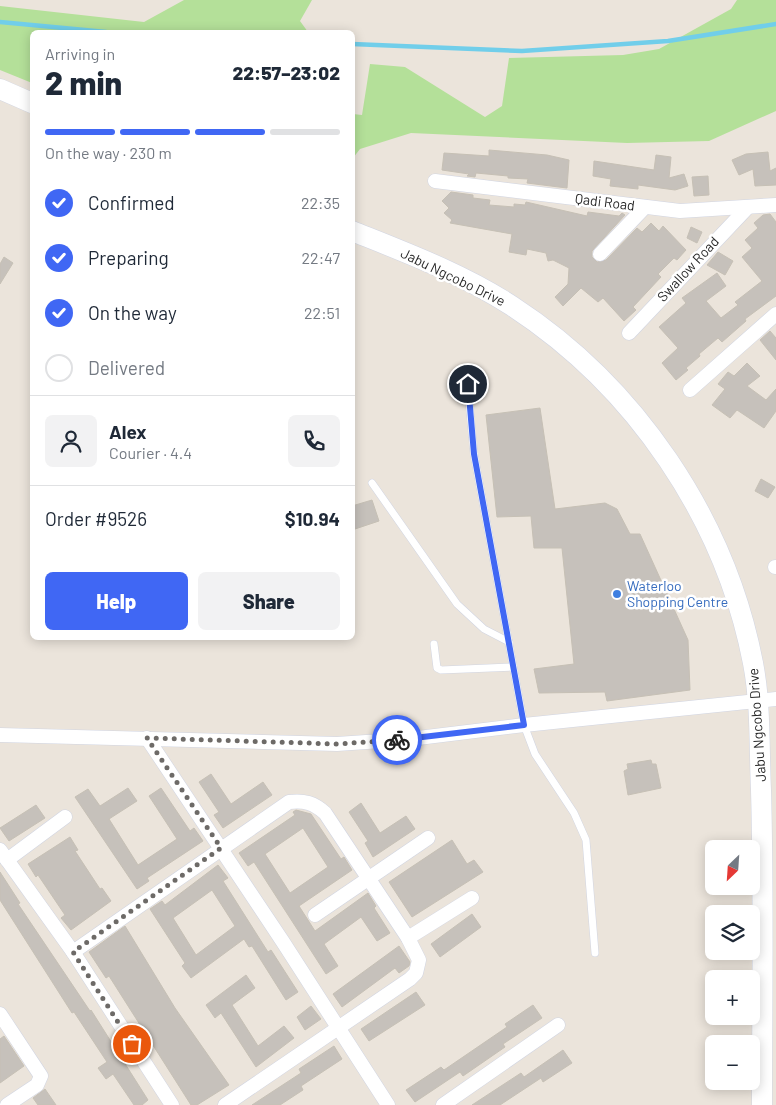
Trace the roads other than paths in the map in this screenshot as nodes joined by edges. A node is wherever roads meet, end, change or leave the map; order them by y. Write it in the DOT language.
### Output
graph roads {
  1 [pos="0,90"];
  2 [pos="30,101"];
  3 [pos="435,181"];
  4 [pos="776,205"];
  5 [pos="748,206"];
  6 [pos="645,207"];
  7 [pos="355,232"];
  8 [pos="600,254"];
  9 [pos="776,314"];
  10 [pos="629,333"];
  11 [pos="468,368"];
  12 [pos="690,390"];
  13 [pos="372,483"];
  14 [pos="509,642"];
  15 [pos="434,644"];
  16 [pos="513,667"];
  17 [pos="767,700"];
  18 [pos="524,725"];
  19 [pos="0,735"];
  20 [pos="147,738"];
  21 [pos="65,817"];
  22 [pos="428,838"];
  23 [pos="221,848"];
  24 [pos="3,855"];
  25 [pos="369,879"];
  26 [pos="472,898"];
  27 [pos="315,915"];
  28 [pos="408,938"];
  29 [pos="73,952"];
  30 [pos="595,952"];
  31 [pos="2,1022"];
  32 [pos="558,1025"];
  33 [pos="338,1027"];
  34 [pos="6,1105"];
  35 [pos="172,1105"];
  36 [pos="224,1105"];
  37 [pos="388,1105"];
  38 [pos="443,1105"];
  39 [pos="762,1105"];
  1 -- 2 [label="main road"];
  3 -- 6 [label="street, Qadi Road"];
  4 -- 5 [label="street, Qadi Road"];
  5 -- 6 [label="street, Qadi Road"];
  5 -- 10 [label="street, Swallow Road"];
  6 -- 8 [label="street"];
  7 -- 17 [label="main road, Jabu Ngcobo Drive"];
  9 -- 12 [label="street"];
  11 -- 14 [label="lane"];
  13 -- 14 [label="lane"];
  14 -- 16 [label="lane"];
  15 -- 16 [label="lane"];
  16 -- 18 [label="lane"];
  17 -- 18 [label="street"];
  17 -- 39 [label="main road, Jabu Ngcobo Drive"];
  18 -- 20 [label="street"];
  18 -- 30 [label="lane"];
  19 -- 20 [label="street"];
  20 -- 23 [label="street"];
  21 -- 24 [label="street"];
  22 -- 25 [label="street"];
  23 -- 25 [label="street"];
  23 -- 29 [label="street"];
  23 -- 33 [label="street"];
  24 -- 29 [label="street"];
  25 -- 27 [label="street"];
  25 -- 28 [label="street"];
  26 -- 28 [label="street"];
  28 -- 33 [label="street"];
  29 -- 35 [label="street"];
  31 -- 34 [label="street"];
  32 -- 38 [label="street"];
  33 -- 36 [label="street"];
  33 -- 37 [label="street"];
}
